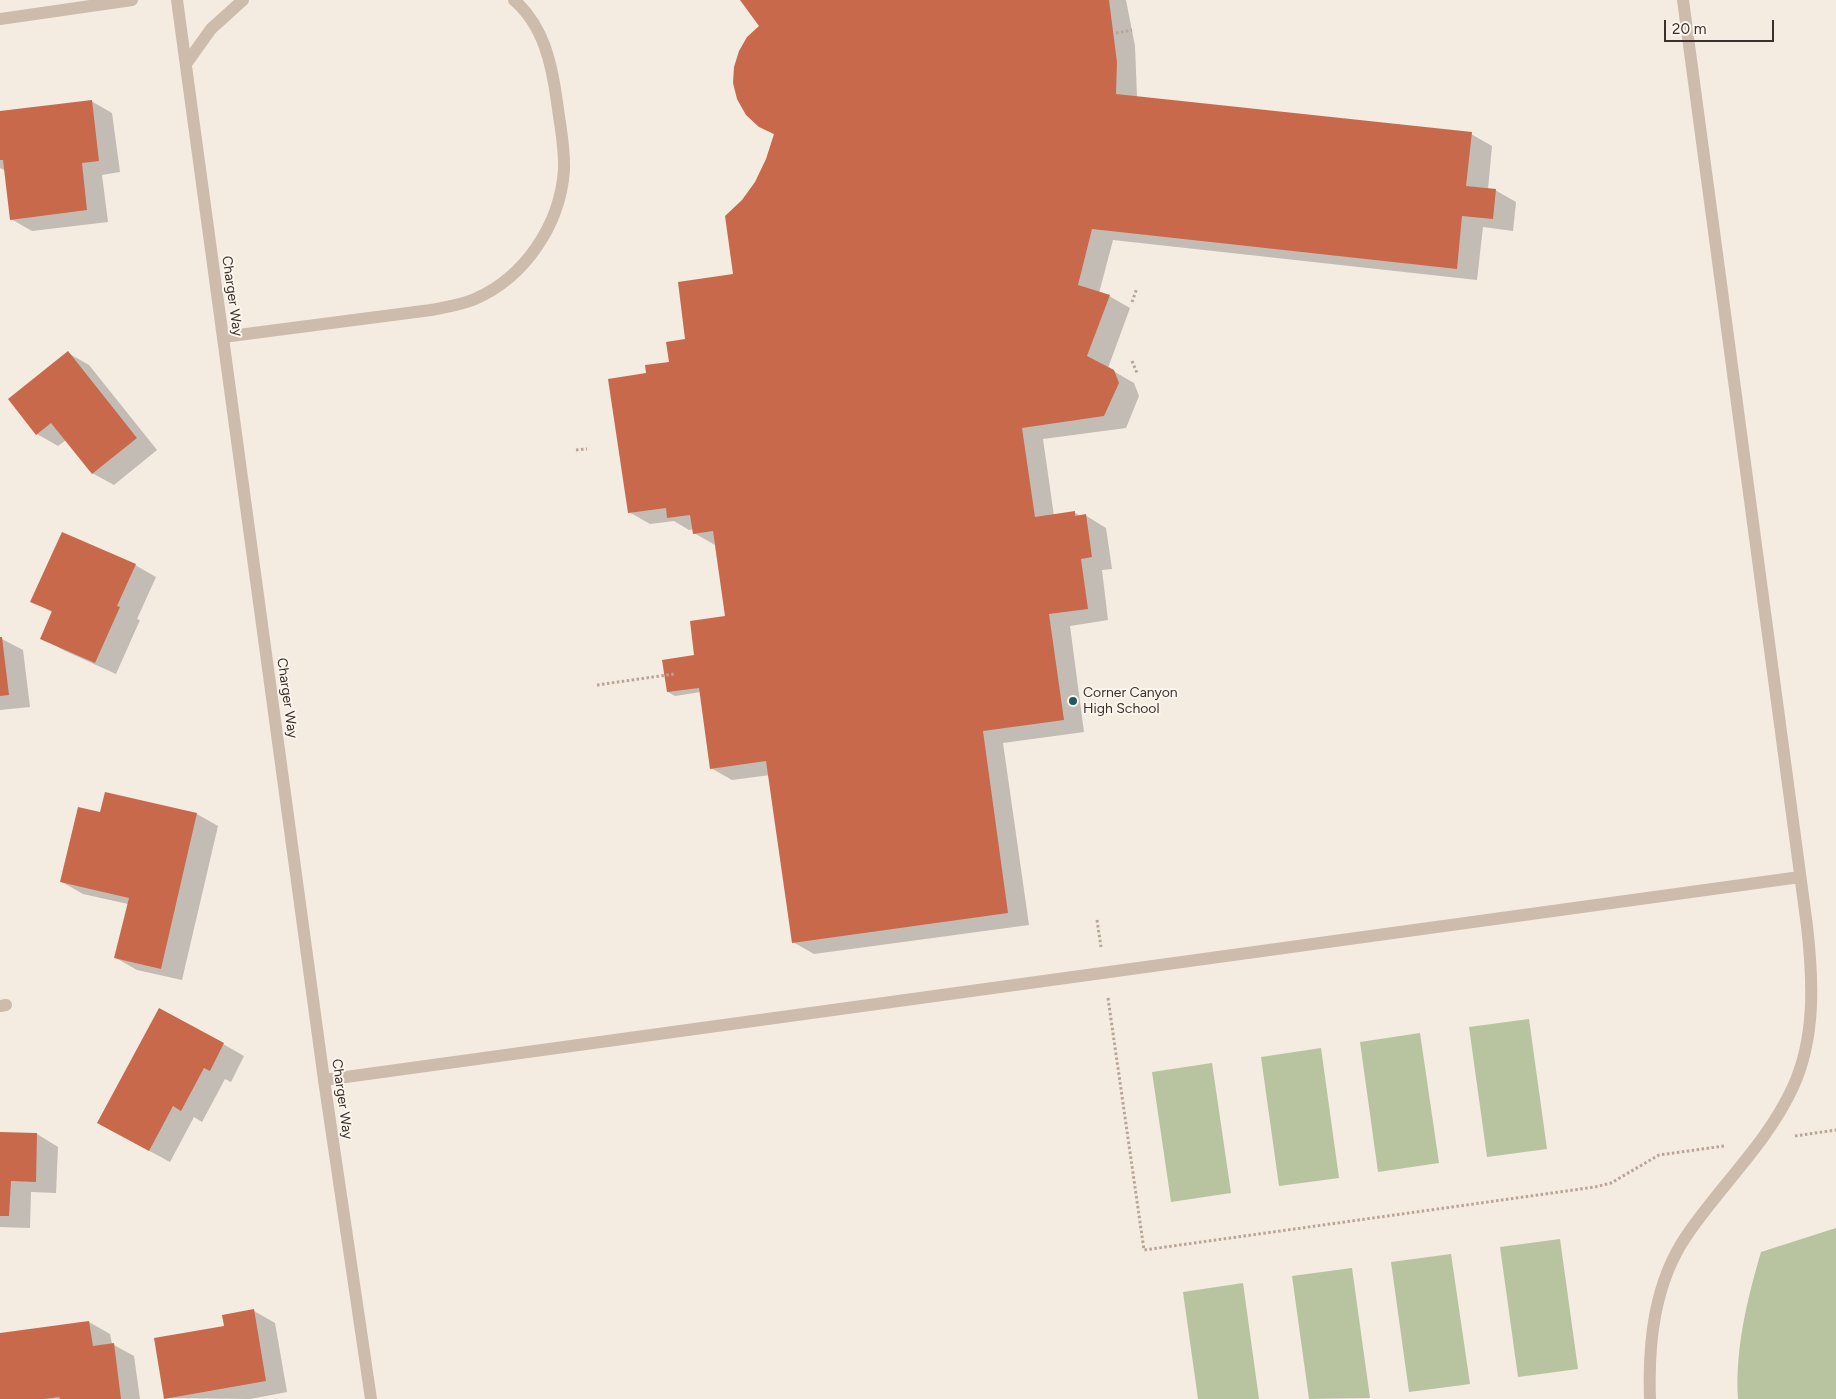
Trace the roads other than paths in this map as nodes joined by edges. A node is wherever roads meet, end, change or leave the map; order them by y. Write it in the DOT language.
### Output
graph roads {
  1 [pos="132,0"];
  2 [pos="177,0"];
  3 [pos="243,0"];
  4 [pos="514,0"];
  5 [pos="1684,0"];
  6 [pos="0,19"];
  7 [pos="186,64"];
  8 [pos="223,337"];
  9 [pos="1800,877"];
  10 [pos="324,1080"];
  11 [pos="371,1399"];
  12 [pos="1650,1399"];
  1 -- 6 [label="street"];
  2 -- 7 [label="street, Charger Way"];
  3 -- 7 [label="street"];
  4 -- 8 [label="street"];
  5 -- 9 [label="street"];
  7 -- 8 [label="street, Charger Way"];
  8 -- 10 [label="street, Charger Way"];
  9 -- 10 [label="street"];
  9 -- 12 [label="street"];
  10 -- 11 [label="street, Charger Way"];
}
